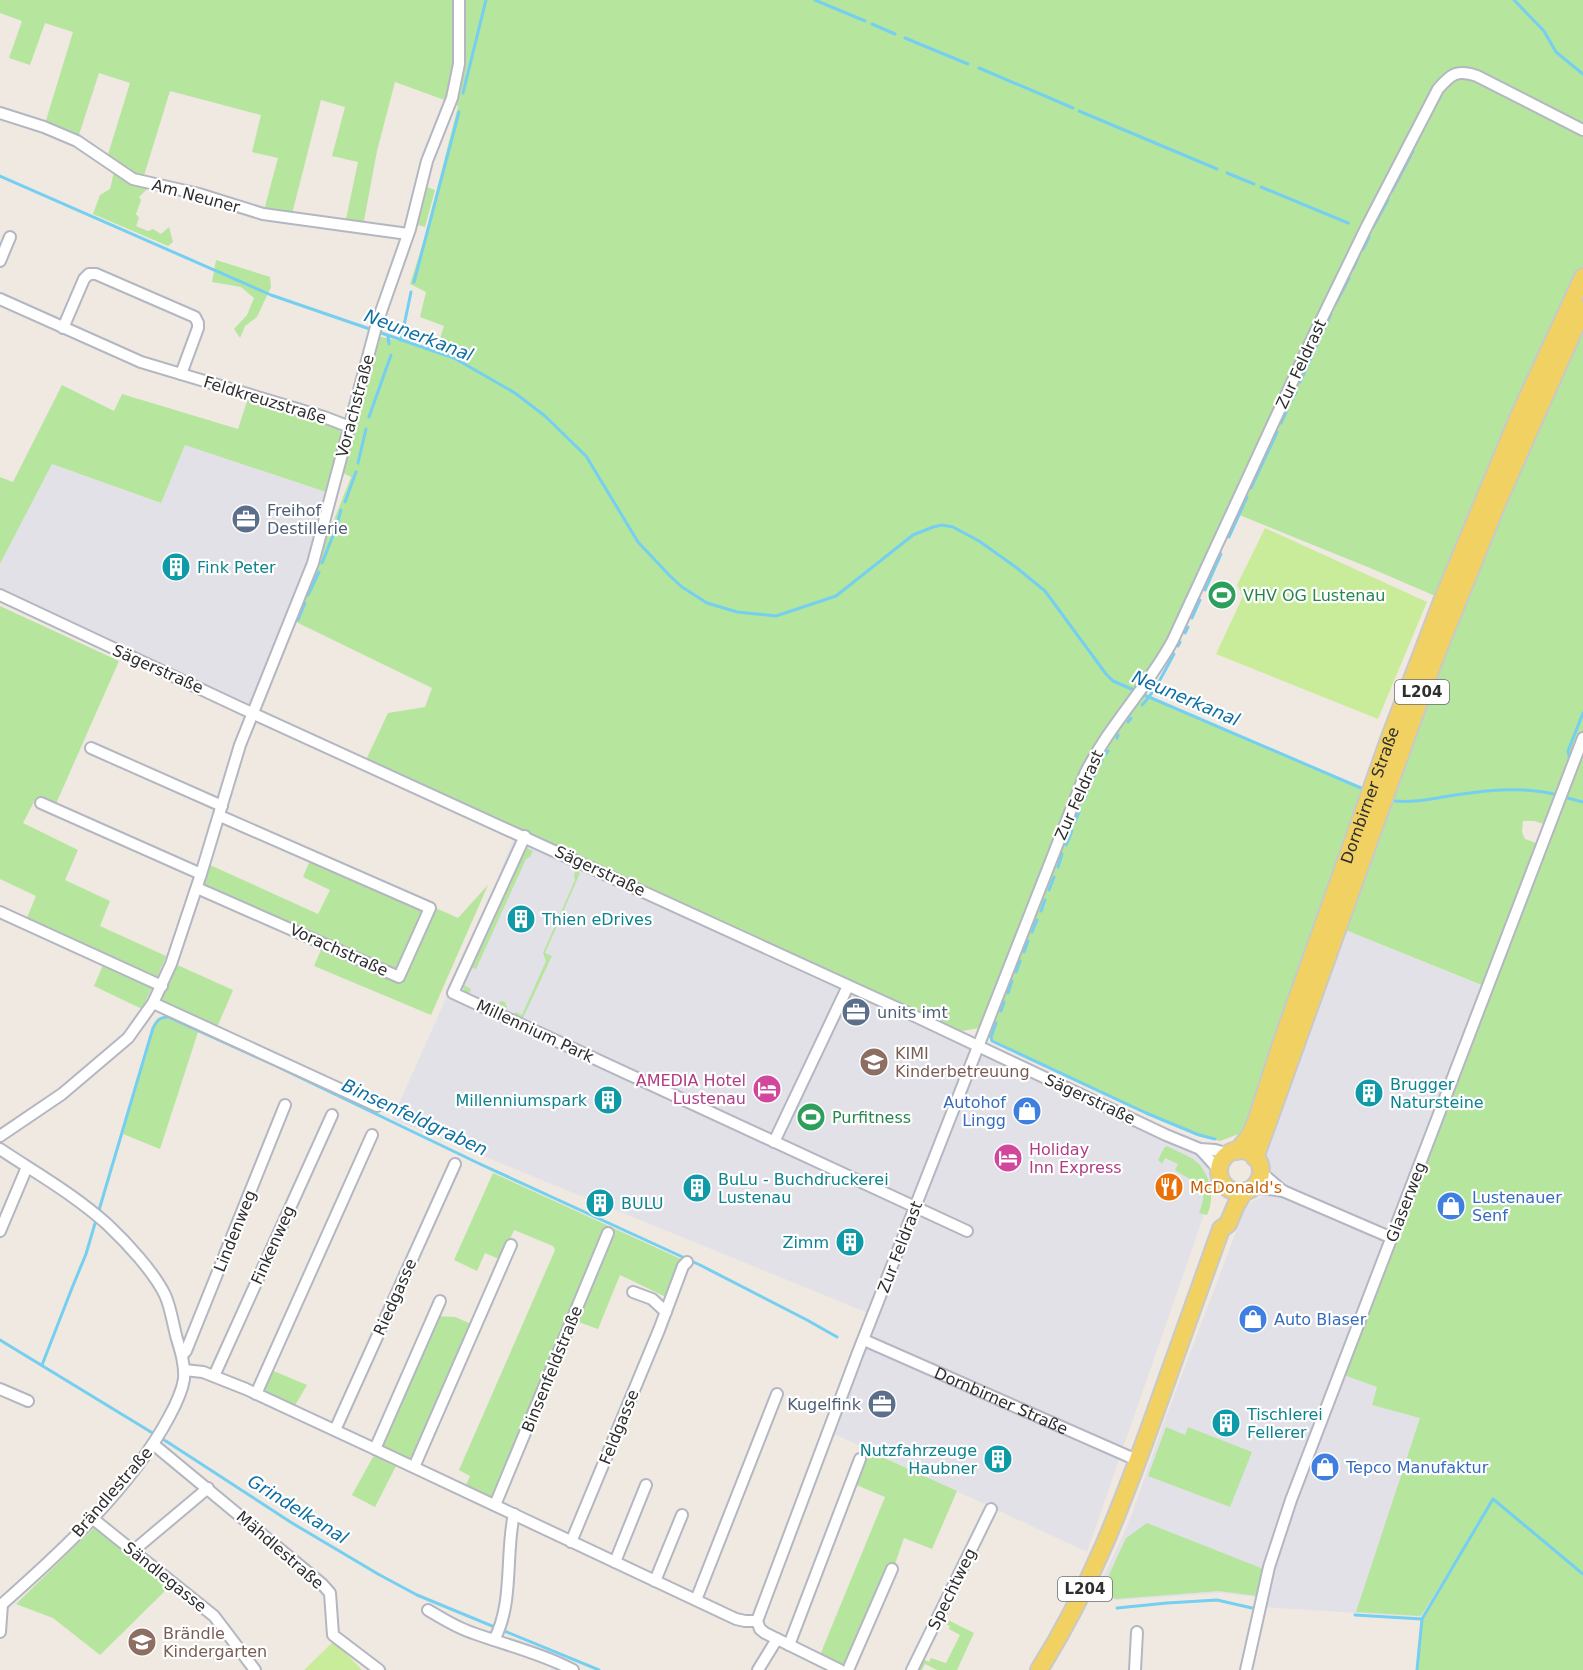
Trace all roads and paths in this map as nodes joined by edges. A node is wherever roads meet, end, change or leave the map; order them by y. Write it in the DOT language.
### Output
graph roads {
  1 [pos="459,0"];
  2 [pos="0,113"];
  3 [pos="1583,130"];
  4 [pos="408,234"];
  5 [pos="10,237"];
  6 [pos="0,261"];
  7 [pos="1583,277"];
  8 [pos="0,300"];
  9 [pos="1583,309"];
  10 [pos="63,328"];
  11 [pos="181,374"];
  12 [pos="350,427"];
  13 [pos="0,595"];
  14 [pos="253,713"];
  15 [pos="1583,738"];
  16 [pos="91,748"];
  17 [pos="41,803"];
  18 [pos="221,811"];
  19 [pos="525,836"];
  20 [pos="201,874"];
  21 [pos="197,888"];
  22 [pos="0,912"];
  23 [pos="162,986"];
  24 [pos="848,986"];
  25 [pos="153,1003"];
  26 [pos="978,1046"];
  27 [pos="285,1106"];
  28 [pos="377,1106"];
  29 [pos="332,1115"];
  30 [pos="372,1135"];
  31 [pos="0,1136"];
  32 [pos="774,1142"];
  33 [pos="0,1149"];
  34 [pos="1200,1149"];
  35 [pos="1233,1152"];
  36 [pos="455,1164"];
  37 [pos="1258,1164"];
  38 [pos="27,1167"];
  39 [pos="1222,1178"];
  40 [pos="1249,1189"];
  41 [pos="1283,1191"];
  42 [pos="916,1206"];
  43 [pos="1221,1229"];
  44 [pos="0,1231"];
  45 [pos="967,1231"];
  46 [pos="608,1233"];
  47 [pos="1392,1238"];
  48 [pos="511,1245"];
  49 [pos="687,1262"];
  50 [pos="633,1292"];
  51 [pos="440,1301"];
  52 [pos="666,1312"];
  53 [pos="864,1340"];
  54 [pos="182,1355"];
  55 [pos="184,1370"];
  56 [pos="214,1376"];
  57 [pos="0,1389"];
  58 [pos="256,1394"];
  59 [pos="777,1394"];
  60 [pos="28,1401"];
  61 [pos="335,1430"];
  62 [pos="154,1443"];
  63 [pos="375,1449"];
  64 [pos="860,1459"];
  65 [pos="1138,1461"];
  66 [pos="414,1467"];
  67 [pos="646,1485"];
  68 [pos="208,1488"];
  69 [pos="495,1506"];
  70 [pos="992,1509"];
  71 [pos="514,1514"];
  72 [pos="682,1515"];
  73 [pos="92,1518"];
  74 [pos="571,1542"];
  75 [pos="133,1551"];
  76 [pos="615,1562"];
  77 [pos="892,1569"];
  78 [pos="655,1581"];
  79 [pos="696,1600"];
  80 [pos="1,1605"];
  81 [pos="428,1610"];
  82 [pos="757,1621"];
  83 [pos="0,1632"];
  84 [pos="1137,1632"];
  85 [pos="496,1637"];
  86 [pos="777,1639"];
  87 [pos="789,1645"];
  88 [pos="255,1670"];
  89 [pos="379,1670"];
  90 [pos="573,1670"];
  91 [pos="758,1670"];
  92 [pos="840,1670"];
  93 [pos="848,1670"];
  94 [pos="912,1670"];
  95 [pos="1040,1670"];
  96 [pos="1135,1670"];
  97 [pos="1246,1670"];
  1 -- 4 [label="street, Vorachstraße"];
  2 -- 4 [label="street, Am Neuner"];
  3 -- 26 [label="street, Zur Feldrast"];
  4 -- 12 [label="street, Vorachstraße"];
  5 -- 6 [label="street"];
  7 -- 35 [label="main road, Dornbirner Straße / L204"];
  8 -- 10 [label="street, Feldkreuzstraße"];
  9 -- 37 [label="main road, Dornbirner Straße / L204"];
  10 -- 11 [label="street, Feldkreuzstraße"];
  10 -- 11 [label="street, Feldkreuzstraße"];
  11 -- 12 [label="street, Feldkreuzstraße"];
  12 -- 14 [label="street, Vorachstraße"];
  13 -- 14 [label="street, Sägerstraße"];
  14 -- 18 [label="street, Vorachstraße"];
  14 -- 19 [label="street, Sägerstraße"];
  15 -- 47 [label="street, Glaserweg"];
  16 -- 18 [label="street, Vorachstraße"];
  17 -- 20 [label="street"];
  18 -- 20 [label="street, Vorachstraße"];
  18 -- 21 [label="street, Vorachstraße"];
  19 -- 24 [label="street, Sägerstraße"];
  19 -- 32 [label="street, Millennium Park"];
  20 -- 21 [label="street, Vorachstraße"];
  21 -- 23 [label="street, Vorachstraße"];
  22 -- 23 [label="street"];
  23 -- 25 [label="street, Vorachstraße"];
  24 -- 26 [label="street, Sägerstraße"];
  24 -- 32 [label="street"];
  25 -- 28 [label="street"];
  25 -- 31 [label="street, Vorachstraße"];
  26 -- 34 [label="street, Sägerstraße"];
  26 -- 42 [label="street, Zur Feldrast"];
  27 -- 54 [label="street, Lindenweg"];
  29 -- 56 [label="street, Finkenweg"];
  30 -- 58 [label="street"];
  32 -- 42 [label="street, Millennium Park"];
  33 -- 38 [label="street, Brändlestraße"];
  34 -- 35 [label="street, Sägerstraße"];
  34 -- 39 [label="street, Sägerstraße"];
  35 -- 37 [label="main road"];
  35 -- 39 [label="main road, Dornbirner Straße / L204"];
  36 -- 61 [label="street, Riedgasse"];
  37 -- 40 [label="main road, Dornbirner Straße / L204"];
  37 -- 41 [label="street"];
  38 -- 44 [label="street"];
  38 -- 54 [label="street, Brändlestraße"];
  39 -- 40 [label="main road"];
  39 -- 43 [label="main road, Dornbirner Straße / L204"];
  40 -- 41 [label="street"];
  40 -- 43 [label="main road, Dornbirner Straße / L204"];
  41 -- 47 [label="street"];
  42 -- 45 [label="street, Millennium Park"];
  42 -- 53 [label="street, Zur Feldrast"];
  43 -- 65 [label="main road, Dornbirner Straße / L204"];
  46 -- 69 [label="street, Binsenfeldstraße"];
  47 -- 97 [label="street, Glaserweg"];
  48 -- 66 [label="street"];
  49 -- 52 [label="street, Feldgasse"];
  50 -- 52 [label="street"];
  51 -- 63 [label="street"];
  52 -- 74 [label="street, Feldgasse"];
  53 -- 65 [label="street, Dornbirner Straße"];
  53 -- 82 [label="street, Zur Feldrast"];
  54 -- 55 [label="street, Brändlestraße"];
  55 -- 56 [label="street"];
  55 -- 62 [label="street, Brändlestraße"];
  56 -- 58 [label="street"];
  57 -- 60 [label="street"];
  58 -- 61 [label="street"];
  59 -- 79 [label="street"];
  61 -- 63 [label="street"];
  62 -- 68 [label="street, Mähdlestraße"];
  62 -- 73 [label="street, Brändlestraße"];
  63 -- 66 [label="street"];
  64 -- 87 [label="street"];
  65 -- 95 [label="main road, Dornbirner Straße / L204"];
  66 -- 69 [label="street"];
  67 -- 76 [label="street"];
  68 -- 75 [label="street"];
  68 -- 89 [label="street, Mähdlestraße"];
  69 -- 71 [label="street"];
  70 -- 94 [label="street, Spechtweg"];
  71 -- 74 [label="street"];
  71 -- 85 [label="street"];
  72 -- 78 [label="street"];
  73 -- 75 [label="street, Sändlegasse"];
  73 -- 80 [label="street, Brändlestraße"];
  74 -- 76 [label="street"];
  75 -- 88 [label="street, Sändlegasse"];
  76 -- 78 [label="street"];
  77 -- 93 [label="street"];
  78 -- 79 [label="street"];
  79 -- 82 [label="street"];
  80 -- 83 [label="street"];
  81 -- 85 [label="street"];
  82 -- 86 [label="street"];
  84 -- 96 [label="street"];
  85 -- 90 [label="street"];
  86 -- 87 [label="street"];
  86 -- 91 [label="street"];
  87 -- 92 [label="street"];
}
